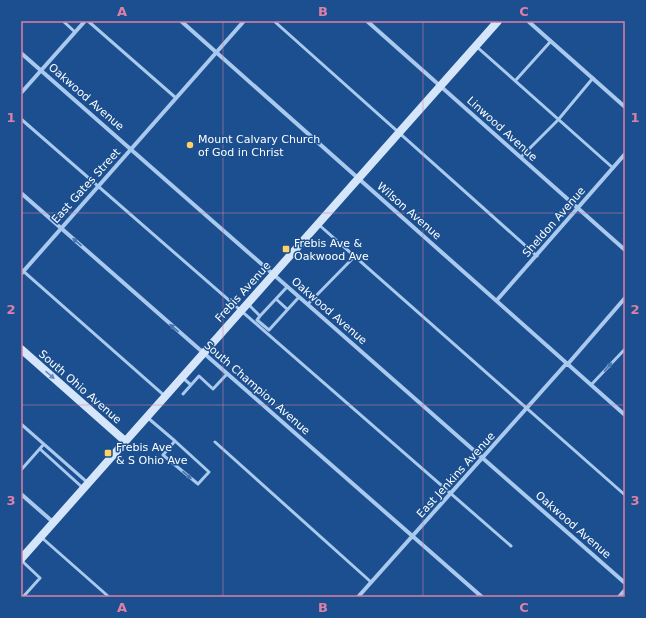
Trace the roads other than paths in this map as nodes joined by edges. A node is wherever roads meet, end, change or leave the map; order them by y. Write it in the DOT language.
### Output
graph roads {
  1 [pos="63,21"];
  2 [pos="85,21"];
  3 [pos="88,21"];
  4 [pos="181,21"];
  5 [pos="244,21"];
  6 [pos="274,21"];
  7 [pos="367,21"];
  8 [pos="528,21"];
  9 [pos="495,22"];
  10 [pos="75,32"];
  11 [pos="551,41"];
  12 [pos="476,46"];
  13 [pos="217,52"];
  14 [pos="21,53"];
  15 [pos="41,70"];
  16 [pos="593,78"];
  17 [pos="515,81"];
  18 [pos="440,86"];
  19 [pos="21,92"];
  20 [pos="176,98"];
  21 [pos="625,106"];
  22 [pos="21,119"];
  23 [pos="558,120"];
  24 [pos="399,132"];
  25 [pos="131,149"];
  26 [pos="625,154"];
  27 [pos="521,157"];
  28 [pos="613,168"];
  29 [pos="358,178"];
  30 [pos="97,187"];
  31 [pos="21,193"];
  32 [pos="578,208"];
  33 [pos="318,224"];
  34 [pos="61,227"];
  35 [pos="625,250"];
  36 [pos="355,256"];
  37 [pos="537,256"];
  38 [pos="22,271"];
  39 [pos="273,275"];
  40 [pos="287,287"];
  41 [pos="299,297"];
  42 [pos="625,298"];
  43 [pos="276,299"];
  44 [pos="497,300"];
  45 [pos="248,304"];
  46 [pos="308,304"];
  47 [pos="288,309"];
  48 [pos="242,310"];
  49 [pos="260,316"];
  50 [pos="21,349"];
  51 [pos="625,349"];
  52 [pos="203,353"];
  53 [pos="566,364"];
  54 [pos="227,374"];
  55 [pos="182,377"];
  56 [pos="190,385"];
  57 [pos="591,386"];
  58 [pos="183,394"];
  59 [pos="165,396"];
  60 [pos="527,408"];
  61 [pos="625,415"];
  62 [pos="146,416"];
  63 [pos="21,424"];
  64 [pos="126,441"];
  65 [pos="174,441"];
  66 [pos="215,442"];
  67 [pos="44,444"];
  68 [pos="40,449"];
  69 [pos="484,458"];
  70 [pos="21,470"];
  71 [pos="86,486"];
  72 [pos="452,493"];
  73 [pos="21,494"];
  74 [pos="625,495"];
  75 [pos="53,522"];
  76 [pos="41,536"];
  77 [pos="413,536"];
  78 [pos="510,546"];
  79 [pos="21,559"];
  80 [pos="371,582"];
  81 [pos="625,583"];
  82 [pos="625,590"];
  83 [pos="24,597"];
  84 [pos="109,597"];
  85 [pos="358,597"];
  86 [pos="482,597"];
  87 [pos="619,597"];
  1 -- 10 [label="lane"];
  2 -- 10 [label="street"];
  3 -- 20 [label="lane"];
  4 -- 13 [label="street, Wilson Avenue"];
  5 -- 13 [label="street, East Gates Street"];
  6 -- 24 [label="lane"];
  7 -- 18 [label="street, Linwood Avenue"];
  8 -- 11 [label="street"];
  9 -- 12 [label="main road, Frebis Avenue"];
  10 -- 15 [label="street"];
  11 -- 16 [label="street"];
  11 -- 17 [label="lane"];
  12 -- 17 [label="lane"];
  12 -- 18 [label="main road, Frebis Avenue"];
  13 -- 20 [label="street, East Gates Street"];
  13 -- 29 [label="street, Wilson Avenue"];
  14 -- 15 [label="street, Oakwood Avenue"];
  15 -- 19 [label="street"];
  15 -- 25 [label="street, Oakwood Avenue"];
  16 -- 21 [label="street"];
  16 -- 23 [label="lane"];
  17 -- 23 [label="lane"];
  18 -- 24 [label="main road, Frebis Avenue"];
  18 -- 27 [label="street, Linwood Avenue"];
  20 -- 25 [label="street, East Gates Street"];
  22 -- 30 [label="lane"];
  23 -- 27 [label="lane"];
  23 -- 28 [label="lane"];
  24 -- 29 [label="main road, Frebis Avenue"];
  24 -- 37 [label="lane"];
  25 -- 30 [label="street, East Gates Street"];
  25 -- 39 [label="street, Oakwood Avenue"];
  26 -- 28 [label="street, Sheldon Avenue"];
  27 -- 32 [label="street, Linwood Avenue"];
  28 -- 32 [label="street, Sheldon Avenue"];
  29 -- 33 [label="main road, Frebis Avenue"];
  29 -- 44 [label="street, Wilson Avenue"];
  30 -- 34 [label="street, East Gates Street"];
  30 -- 48 [label="lane"];
  31 -- 34 [label="street, South Champion Avenue"];
  32 -- 35 [label="street, Linwood Avenue"];
  32 -- 37 [label="street, Sheldon Avenue"];
  33 -- 36 [label="lane"];
  33 -- 39 [label="main road, Frebis Avenue"];
  34 -- 38 [label="street, East Gates Street"];
  52 -- 34 [label="street, South Champion Avenue, one-way"];
  36 -- 46 [label="lane"];
  36 -- 60 [label="lane"];
  37 -- 44 [label="street, Sheldon Avenue"];
  38 -- 59 [label="lane"];
  39 -- 40 [label="street, Oakwood Avenue"];
  39 -- 45 [label="main road, Frebis Avenue"];
  40 -- 41 [label="street, Oakwood Avenue"];
  40 -- 43 [label="lane"];
  41 -- 46 [label="street, Oakwood Avenue"];
  41 -- 47 [label="lane"];
  42 -- 53 [label="street, East Jenkins Avenue"];
  43 -- 47 [label="lane"];
  43 -- 49 [label="lane"];
  44 -- 53 [label="street, Wilson Avenue"];
  45 -- 48 [label="main road, Frebis Avenue"];
  45 -- 49 [label="lane"];
  46 -- 69 [label="street, Oakwood Avenue"];
  47 -- 49 [label="lane"];
  48 -- 52 [label="main road, Frebis Avenue"];
  48 -- 72 [label="lane"];
  50 -- 64 [label="main road, South Ohio Avenue, one-way"];
  57 -- 51 [label="lane, one-way"];
  52 -- 54 [label="street, South Champion Avenue"];
  52 -- 55 [label="main road, Frebis Avenue"];
  53 -- 57 [label="street, Wilson Avenue"];
  53 -- 60 [label="street, East Jenkins Avenue"];
  54 -- 56 [label="lane"];
  54 -- 77 [label="street, South Champion Avenue"];
  55 -- 56 [label="lane"];
  55 -- 59 [label="main road, Frebis Avenue"];
  56 -- 58 [label="lane"];
  57 -- 61 [label="street, Wilson Avenue"];
  59 -- 62 [label="main road, Frebis Avenue"];
  60 -- 69 [label="street, East Jenkins Avenue"];
  60 -- 74 [label="lane"];
  62 -- 64 [label="main road, Frebis Avenue"];
  62 -- 65 [label="lane"];
  63 -- 67 [label="lane"];
  64 -- 71 [label="main road, Frebis Avenue"];
  65 -- 65 [label="lane, one-way"];
  66 -- 80 [label="lane"];
  67 -- 68 [label="lane"];
  67 -- 71 [label="lane"];
  68 -- 70 [label="lane"];
  68 -- 71 [label="lane"];
  69 -- 72 [label="street, East Jenkins Avenue"];
  69 -- 81 [label="street, Oakwood Avenue"];
  71 -- 75 [label="main road, Frebis Avenue"];
  72 -- 77 [label="street, East Jenkins Avenue"];
  72 -- 78 [label="lane"];
  73 -- 75 [label="street"];
  75 -- 76 [label="main road, Frebis Avenue"];
  76 -- 79 [label="main road, Frebis Avenue"];
  76 -- 84 [label="lane"];
  77 -- 80 [label="street, East Jenkins Avenue"];
  77 -- 86 [label="street, South Champion Avenue"];
  79 -- 83 [label="lane"];
  80 -- 85 [label="street, East Jenkins Avenue"];
  82 -- 87 [label="street"];
}
